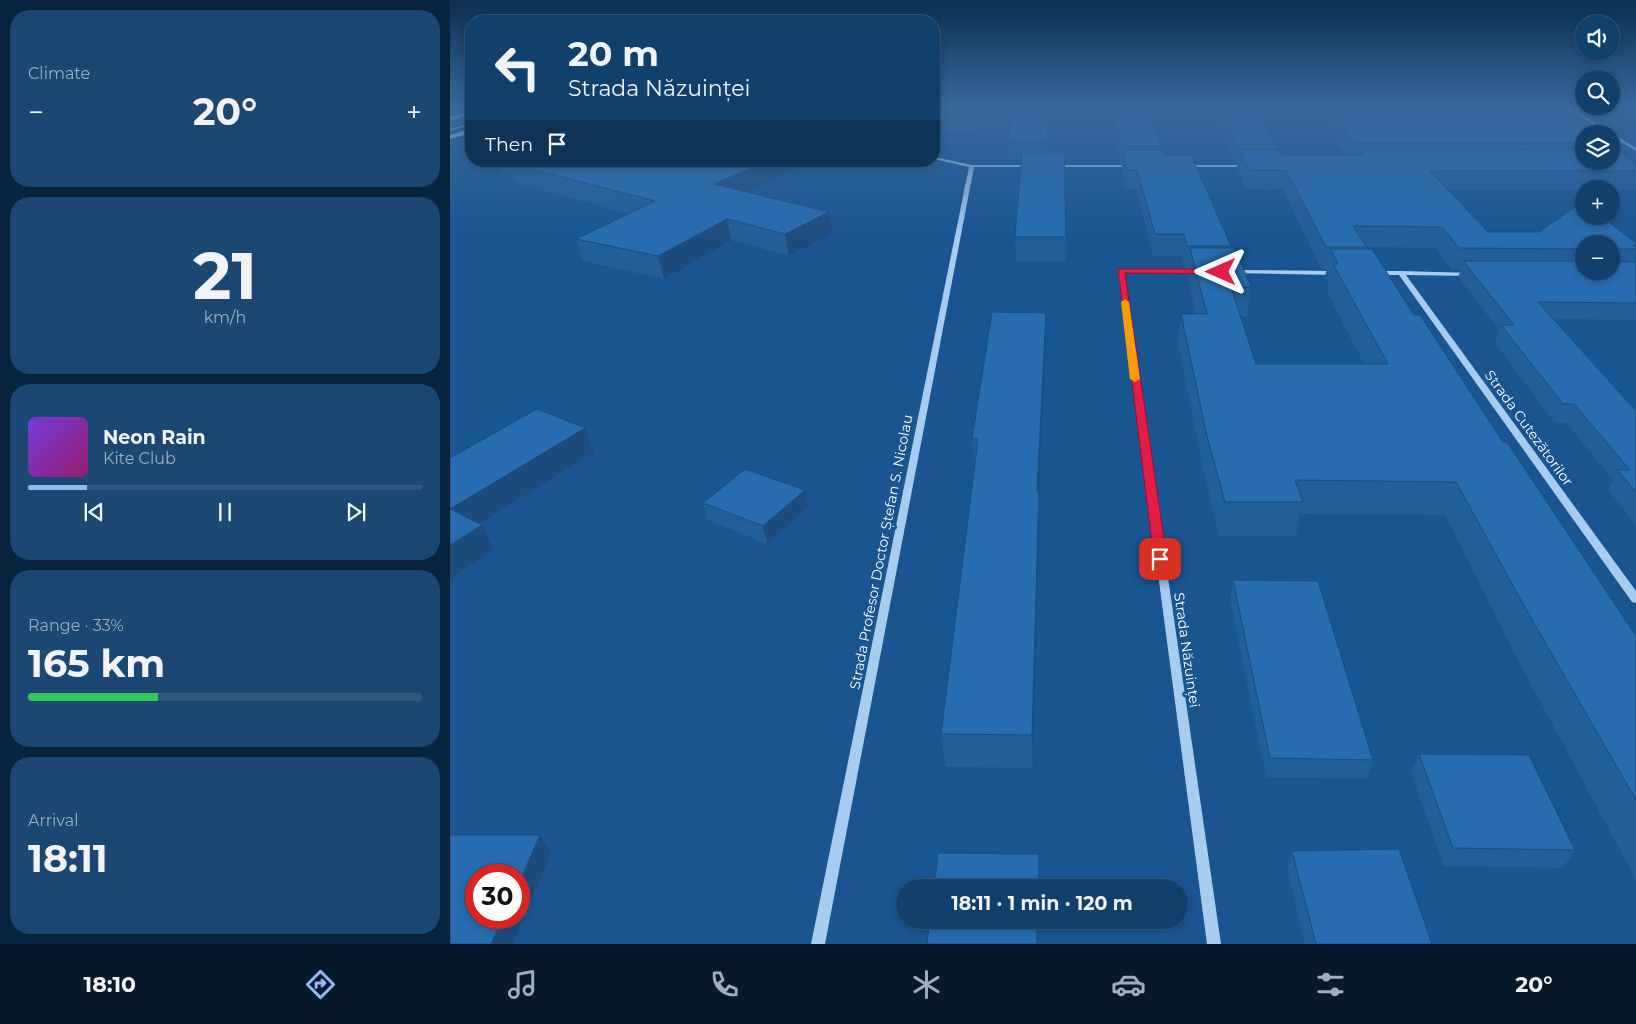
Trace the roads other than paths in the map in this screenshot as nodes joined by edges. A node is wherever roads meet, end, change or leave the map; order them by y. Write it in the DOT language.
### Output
graph roads {
  1 [pos="940,159"];
  2 [pos="972,166"];
  3 [pos="1041,166"];
  4 [pos="1051,166"];
  5 [pos="1140,166"];
  6 [pos="1180,166"];
  7 [pos="1259,166"];
  8 [pos="1211,272"];
  9 [pos="1231,272"];
  10 [pos="1341,273"];
  11 [pos="1371,273"];
  12 [pos="1401,273"];
  13 [pos="1479,274"];
  14 [pos="1636,599"];
  15 [pos="818,944"];
  16 [pos="1214,944"];
  1 -- 2 [label="street"];
  2 -- 3 [label="street"];
  2 -- 15 [label="street, Strada Profesor Doctor Ștefan S. Nicolau"];
  4 -- 5 [label="street"];
  6 -- 7 [label="street"];
  8 -- 16 [label="street, Strada Năzuinței"];
  9 -- 10 [label="street"];
  11 -- 12 [label="street"];
  12 -- 13 [label="street"];
  12 -- 14 [label="street, Strada Cutezătorilor"];
}
